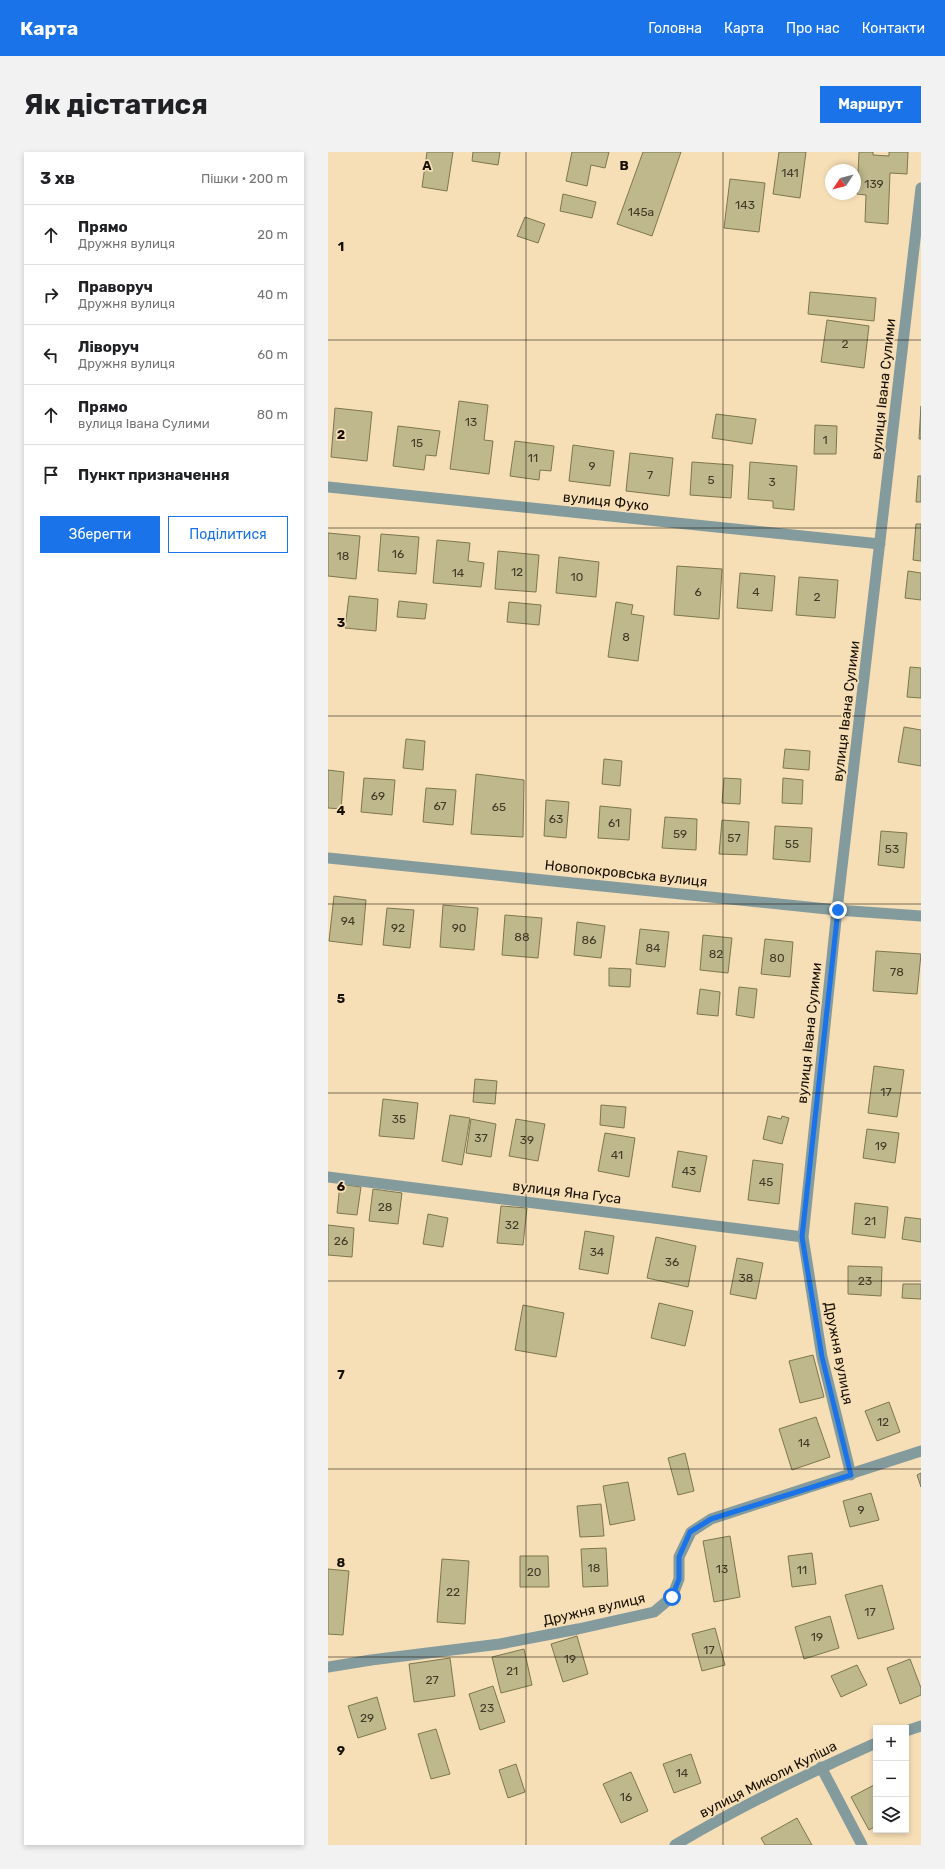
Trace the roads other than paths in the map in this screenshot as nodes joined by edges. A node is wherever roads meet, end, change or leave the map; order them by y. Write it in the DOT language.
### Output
graph roads {
  1 [pos="921,188"];
  2 [pos="328,487"];
  3 [pos="880,544"];
  4 [pos="328,858"];
  5 [pos="838,910"];
  6 [pos="921,916"];
  7 [pos="328,1177"];
  8 [pos="802,1237"];
  9 [pos="921,1451"];
  10 [pos="851,1475"];
  11 [pos="328,1667"];
  12 [pos="921,1726"];
  13 [pos="909,1731"];
  14 [pos="873,1744"];
  15 [pos="821,1767"];
  16 [pos="675,1845"];
  17 [pos="862,1845"];
  1 -- 3 [label="street, вулиця Івана Сулими"];
  2 -- 3 [label="street, вулиця Фуко"];
  3 -- 5 [label="street, вулиця Івана Сулими"];
  4 -- 5 [label="street, Новопокровська вулиця"];
  5 -- 6 [label="street, Новопокровська вулиця"];
  5 -- 8 [label="street, вулиця Івана Сулими"];
  7 -- 8 [label="street, вулиця Яна Гуса"];
  8 -- 10 [label="street, Дружня вулиця"];
  9 -- 10 [label="street, Дружня вулиця"];
  10 -- 11 [label="street, Дружня вулиця"];
  12 -- 13 [label="street"];
  14 -- 15 [label="street, вулиця Миколи Куліша"];
  15 -- 16 [label="street, вулиця Миколи Куліша"];
  15 -- 17 [label="street"];
}
